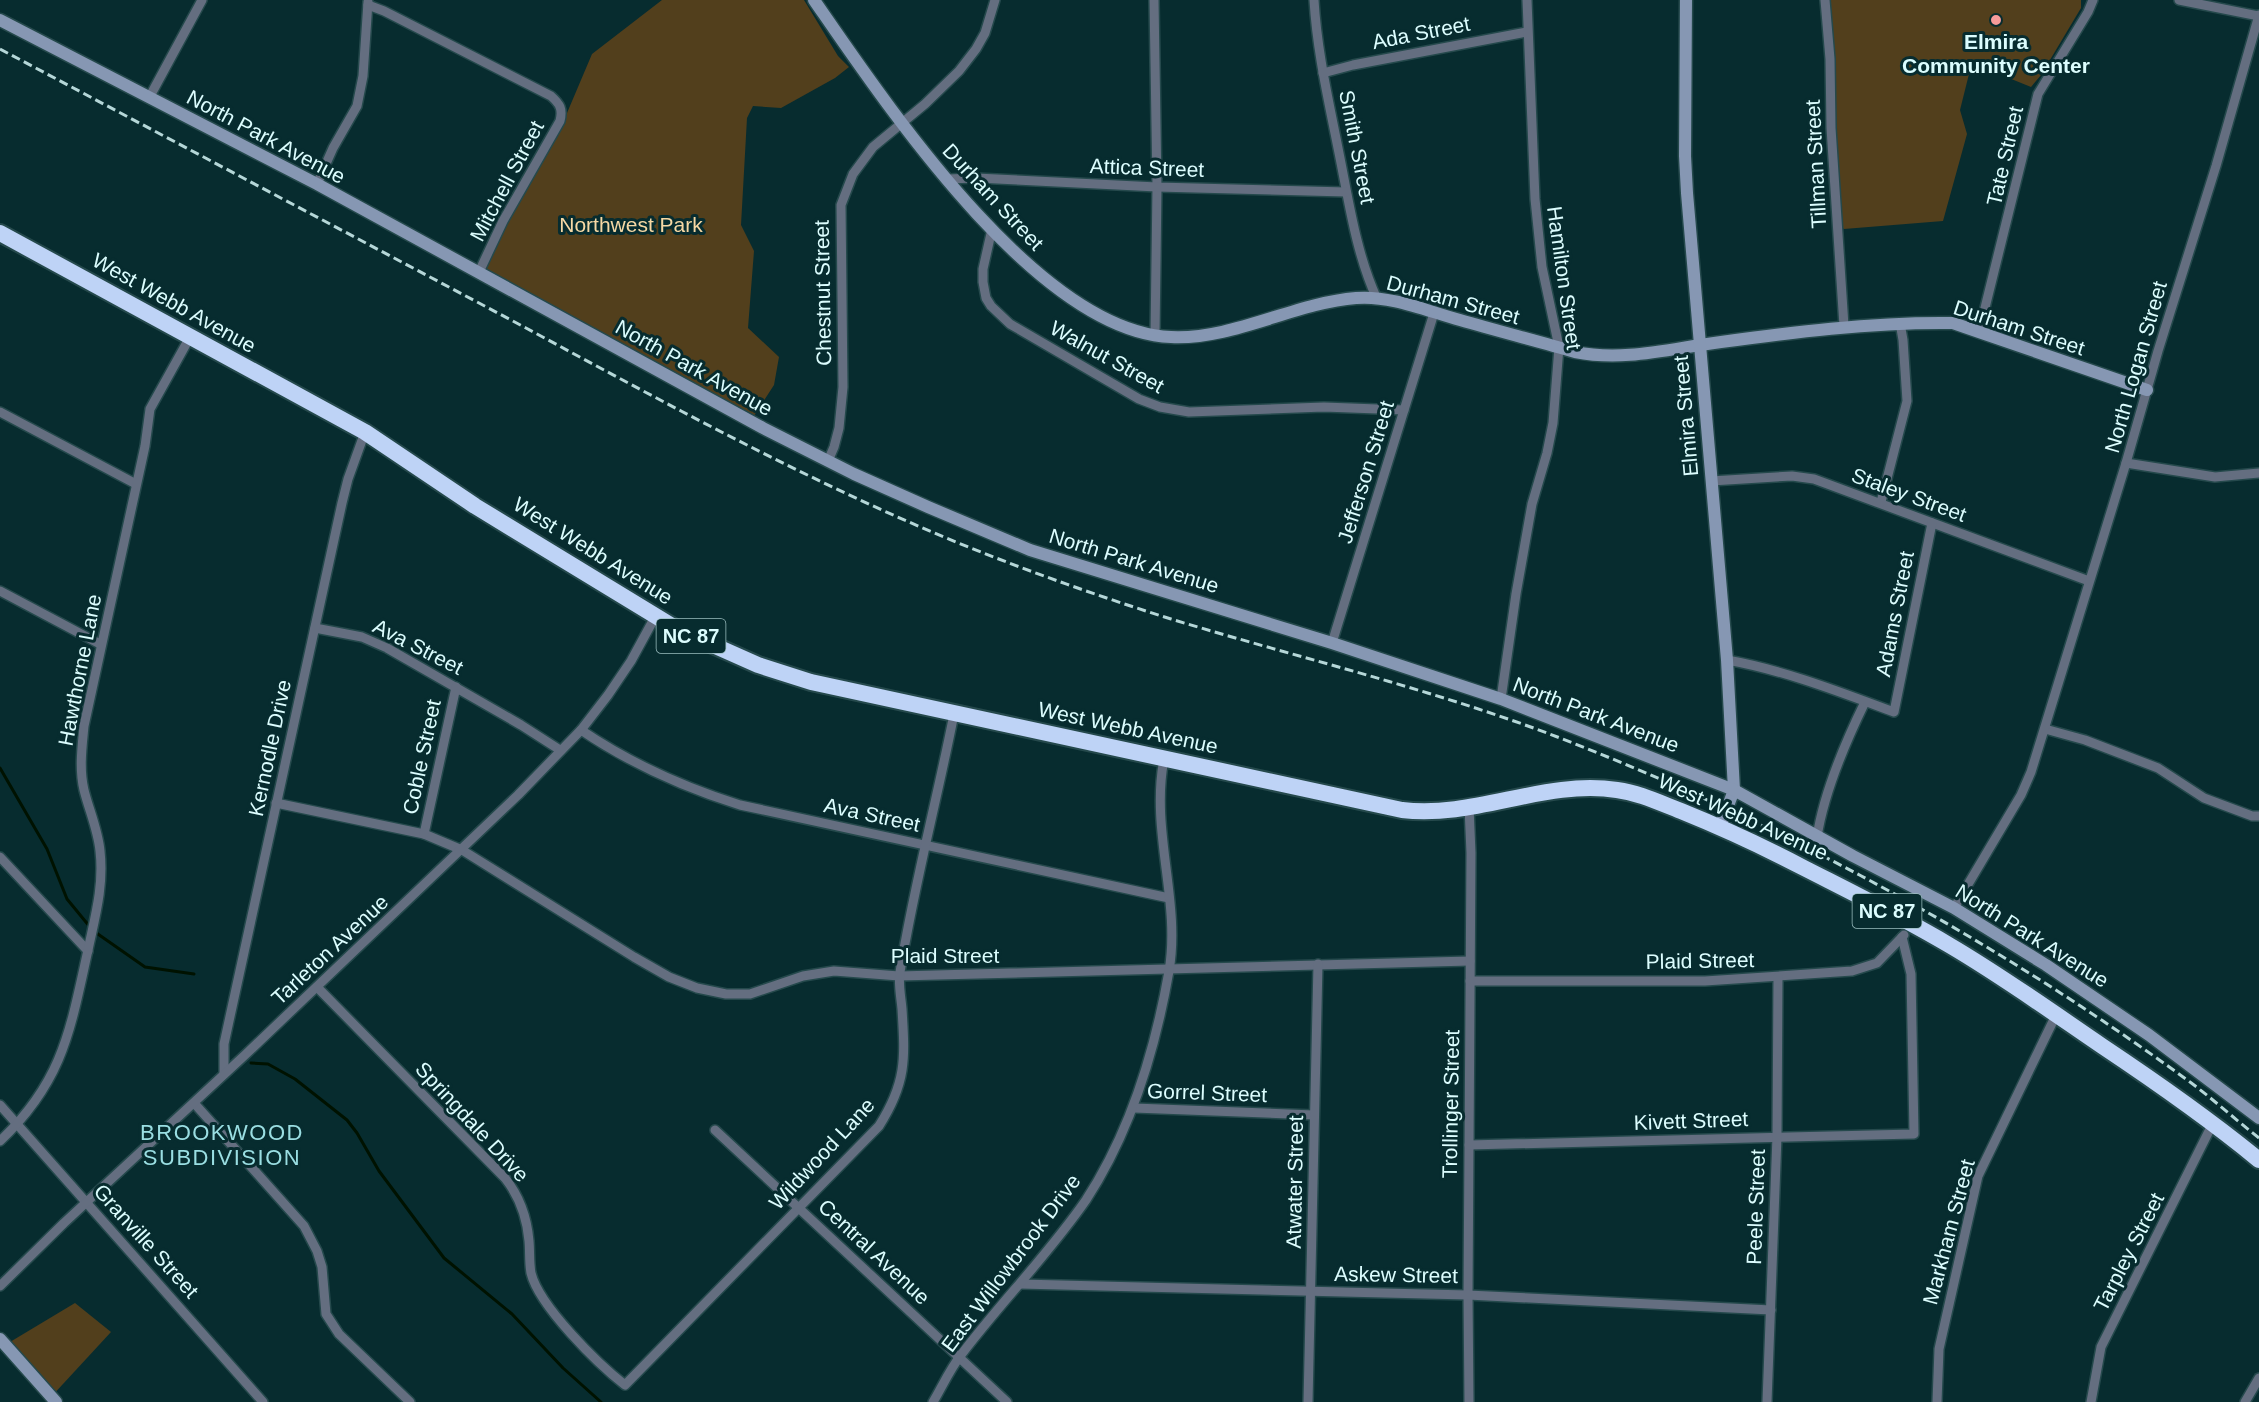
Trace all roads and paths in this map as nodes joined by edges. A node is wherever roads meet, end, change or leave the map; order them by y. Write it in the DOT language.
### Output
graph roads {
  1 [pos="202,0"];
  2 [pos="814,0"];
  3 [pos="995,0"];
  4 [pos="1154,0"];
  5 [pos="1314,0"];
  6 [pos="1527,0"];
  7 [pos="1686,0"];
  8 [pos="1824,0"];
  9 [pos="2093,0"];
  10 [pos="2179,0"];
  11 [pos="368,3"];
  12 [pos="2259,16"];
  13 [pos="0,20"];
  14 [pos="1527,32"];
  15 [pos="1323,73"];
  16 [pos="149,98"];
  17 [pos="901,124"];
  18 [pos="947,179"];
  19 [pos="317,184"];
  20 [pos="1157,187"];
  21 [pos="1346,192"];
  22 [pos="992,229"];
  23 [pos="0,233"];
  24 [pos="479,272"];
  25 [pos="1377,299"];
  26 [pos="1434,313"];
  27 [pos="1900,323"];
  28 [pos="1845,326"];
  29 [pos="1979,332"];
  30 [pos="1155,334"];
  31 [pos="190,337"];
  32 [pos="1700,345"];
  33 [pos="1559,347"];
  34 [pos="2147,390"];
  35 [pos="1404,410"];
  36 [pos="0,412"];
  37 [pos="365,432"];
  38 [pos="828,461"];
  39 [pos="2126,463"];
  40 [pos="2259,473"];
  41 [pos="1711,481"];
  42 [pos="136,484"];
  43 [pos="1881,502"];
  44 [pos="1932,523"];
  45 [pos="2089,581"];
  46 [pos="0,591"];
  47 [pos="655,617"];
  48 [pos="315,628"];
  49 [pos="1332,643"];
  50 [pos="100,644"];
  51 [pos="1727,660"];
  52 [pos="456,687"];
  53 [pos="1501,699"];
  54 [pos="1864,702"];
  55 [pos="954,714"];
  56 [pos="2045,729"];
  57 [pos="581,730"];
  58 [pos="560,750"];
  59 [pos="1164,759"];
  60 [pos="1734,790"];
  61 [pos="276,803"];
  62 [pos="1469,807"];
  63 [pos="2259,816"];
  64 [pos="1720,827"];
  65 [pos="424,834"];
  66 [pos="1818,837"];
  67 [pos="926,845"];
  68 [pos="462,850"];
  69 [pos="0,857"];
  70 [pos="1168,898"];
  71 [pos="1954,908"];
  72 [pos="1907,930"];
  73 [pos="88,951"];
  74 [pos="1470,961"];
  75 [pos="1318,964"];
  76 [pos="1170,968"];
  77 [pos="899,976"];
  78 [pos="1778,976"];
  79 [pos="1470,981"];
  80 [pos="317,987"];
  81 [pos="2056,1015"];
  82 [pos="224,1074"];
  83 [pos="194,1103"];
  84 [pos="0,1105"];
  85 [pos="1134,1108"];
  86 [pos="1314,1115"];
  87 [pos="2259,1118"];
  88 [pos="2213,1123"];
  89 [pos="18,1124"];
  90 [pos="715,1130"];
  91 [pos="1777,1136"];
  92 [pos="0,1141"];
  93 [pos="1469,1145"];
  94 [pos="2259,1160"];
  95 [pos="88,1202"];
  96 [pos="799,1206"];
  97 [pos="1020,1284"];
  98 [pos="0,1286"];
  99 [pos="1311,1291"];
  100 [pos="1468,1295"];
  101 [pos="1771,1310"];
  102 [pos="0,1339"];
  103 [pos="959,1357"];
  104 [pos="2259,1378"];
  105 [pos="625,1384"];
  106 [pos="56,1402"];
  107 [pos="263,1402"];
  108 [pos="410,1402"];
  109 [pos="933,1402"];
  110 [pos="1007,1402"];
  111 [pos="1308,1402"];
  112 [pos="1469,1402"];
  113 [pos="1767,1402"];
  114 [pos="1937,1402"];
  115 [pos="2091,1402"];
  116 [pos="2245,1402"];
  1 -- 16 [label="street"];
  2 -- 17 [label="street, Durham Street"];
  3 -- 17 [label="street, Chestnut Street"];
  4 -- 20 [label="street"];
  5 -- 15 [label="street, Smith Street"];
  6 -- 14 [label="street, Hamilton Street"];
  7 -- 32 [label="street, Elmira Street"];
  8 -- 28 [label="street, Tillman Street"];
  9 -- 29 [label="street, Tate Street"];
  10 -- 12 [label="street"];
  11 -- 19 [label="street"];
  11 -- 24 [label="street, Mitchell Street"];
  12 -- 34 [label="street, North Logan Street"];
  13 -- 16 [label="street, North Park Avenue"];
  14 -- 15 [label="street, Ada Street"];
  14 -- 33 [label="street, Hamilton Street"];
  15 -- 21 [label="street, Smith Street"];
  16 -- 19 [label="street, North Park Avenue"];
  17 -- 18 [label="street, Durham Street"];
  17 -- 38 [label="street, Chestnut Street"];
  18 -- 20 [label="street, Attica Street"];
  18 -- 22 [label="street, Durham Street"];
  19 -- 24 [label="street, North Park Avenue"];
  20 -- 21 [label="street, Attica Street"];
  20 -- 30 [label="street"];
  21 -- 25 [label="street, Smith Street"];
  22 -- 30 [label="street, Durham Street"];
  22 -- 35 [label="street, Walnut Street"];
  23 -- 31 [label="highway, West Webb Avenue / NC 87"];
  24 -- 38 [label="street, North Park Avenue"];
  25 -- 26 [label="street, Durham Street"];
  25 -- 30 [label="street, Durham Street"];
  26 -- 33 [label="street, Durham Street"];
  26 -- 35 [label="street, Jefferson Street"];
  27 -- 28 [label="street, Durham Street"];
  27 -- 29 [label="street, Durham Street"];
  27 -- 43 [label="street"];
  28 -- 32 [label="street, Durham Street"];
  29 -- 34 [label="street, Durham Street"];
  31 -- 37 [label="highway, West Webb Avenue / NC 87"];
  31 -- 42 [label="street, Hawthorne Lane"];
  32 -- 33 [label="street, Durham Street"];
  32 -- 41 [label="street, Elmira Street"];
  33 -- 53 [label="street, Hamilton Street"];
  34 -- 39 [label="street, North Logan Street"];
  35 -- 49 [label="street, Jefferson Street"];
  36 -- 42 [label="street"];
  37 -- 47 [label="highway, West Webb Avenue / NC 87"];
  37 -- 48 [label="street, Kernodle Drive"];
  38 -- 49 [label="street, North Park Avenue"];
  39 -- 40 [label="street"];
  39 -- 45 [label="street, North Logan Street"];
  41 -- 43 [label="street, Staley Street"];
  41 -- 51 [label="street, Elmira Street"];
  42 -- 50 [label="street, Hawthorne Lane"];
  43 -- 44 [label="street, Staley Street"];
  44 -- 45 [label="street, Staley Street"];
  44 -- 54 [label="street, Adams Street"];
  45 -- 56 [label="street, North Logan Street"];
  46 -- 50 [label="street"];
  47 -- 55 [label="highway, West Webb Avenue / NC 87"];
  47 -- 57 [label="street, Tarleton Avenue"];
  48 -- 52 [label="street, Ava Street"];
  48 -- 61 [label="street, Kernodle Drive"];
  49 -- 53 [label="street, North Park Avenue"];
  50 -- 73 [label="street, Hawthorne Lane"];
  51 -- 54 [label="street"];
  51 -- 60 [label="street, Elmira Street"];
  52 -- 58 [label="street, Ava Street"];
  52 -- 65 [label="street, Coble Street"];
  53 -- 60 [label="street, North Park Avenue"];
  54 -- 66 [label="street, Adams Street"];
  55 -- 59 [label="highway, West Webb Avenue / NC 87"];
  55 -- 67 [label="street, Wildwood Lane"];
  56 -- 63 [label="street"];
  56 -- 71 [label="street, North Logan Street"];
  57 -- 58 [label="street, Tarleton Avenue"];
  57 -- 67 [label="street, Ava Street"];
  58 -- 68 [label="street, Tarleton Avenue"];
  59 -- 62 [label="highway, West Webb Avenue / NC 87"];
  59 -- 70 [label="street, East Willowbrook Drive"];
  60 -- 64 [label="street, Elmira Street"];
  60 -- 66 [label="street, North Park Avenue"];
  61 -- 65 [label="street, Plaid Street"];
  61 -- 82 [label="street, Kernodle Drive"];
  62 -- 64 [label="highway, West Webb Avenue / NC 87"];
  62 -- 74 [label="street, Trollinger Street"];
  64 -- 72 [label="highway, West Webb Avenue / NC 87"];
  65 -- 68 [label="street, Plaid Street"];
  66 -- 71 [label="street, North Park Avenue"];
  67 -- 70 [label="street, Ava Street"];
  67 -- 77 [label="street, Wildwood Lane"];
  68 -- 77 [label="street, Plaid Street"];
  68 -- 80 [label="street, Tarleton Avenue"];
  69 -- 73 [label="street"];
  70 -- 76 [label="street, East Willowbrook Drive"];
  71 -- 87 [label="street, North Park Avenue"];
  72 -- 78 [label="street, Plaid Street"];
  72 -- 81 [label="highway, West Webb Avenue / NC 87"];
  72 -- 91 [label="street, Kivett Street"];
  73 -- 89 [label="street, Hawthorne Lane"];
  74 -- 75 [label="street, Plaid Street"];
  74 -- 79 [label="street, Trollinger Street"];
  75 -- 76 [label="street, Plaid Street"];
  75 -- 86 [label="street, Atwater Street"];
  76 -- 77 [label="street, Plaid Street"];
  76 -- 85 [label="street, East Willowbrook Drive"];
  77 -- 96 [label="street, Wildwood Lane"];
  78 -- 79 [label="street, Plaid Street"];
  78 -- 91 [label="street, Peele Street"];
  79 -- 93 [label="street, Trollinger Street"];
  80 -- 82 [label="street, Tarleton Avenue"];
  80 -- 105 [label="street, Springdale Drive"];
  81 -- 88 [label="highway, West Webb Avenue / NC 87"];
  81 -- 114 [label="street, Markham Street"];
  82 -- 83 [label="street, Tarleton Avenue"];
  83 -- 95 [label="street, Tarleton Avenue"];
  83 -- 108 [label="street"];
  84 -- 89 [label="street, Granville Street"];
  85 -- 86 [label="street, Gorrel Street"];
  85 -- 97 [label="street, East Willowbrook Drive"];
  86 -- 99 [label="street, Atwater Street"];
  88 -- 94 [label="highway, West Webb Avenue / NC 87"];
  88 -- 115 [label="street, Tarpley Street"];
  89 -- 92 [label="street, Hawthorne Lane"];
  89 -- 95 [label="street, Granville Street"];
  90 -- 96 [label="street, Central Avenue"];
  91 -- 93 [label="street, Kivett Street"];
  91 -- 101 [label="street, Peele Street"];
  93 -- 100 [label="street, Trollinger Street"];
  95 -- 98 [label="street, Tarleton Avenue"];
  95 -- 107 [label="street, Granville Street"];
  96 -- 103 [label="street, Central Avenue"];
  96 -- 105 [label="street, Wildwood Lane"];
  97 -- 99 [label="street, Askew Street"];
  97 -- 103 [label="street, East Willowbrook Drive"];
  99 -- 100 [label="street, Askew Street"];
  99 -- 111 [label="street, Atwater Street"];
  100 -- 101 [label="street, Askew Street"];
  100 -- 112 [label="street, Trollinger Street"];
  101 -- 113 [label="street, Peele Street"];
  102 -- 106 [label="street"];
  103 -- 109 [label="street, East Willowbrook Drive"];
  103 -- 110 [label="street, Central Avenue"];
  104 -- 116 [label="street"];
}
